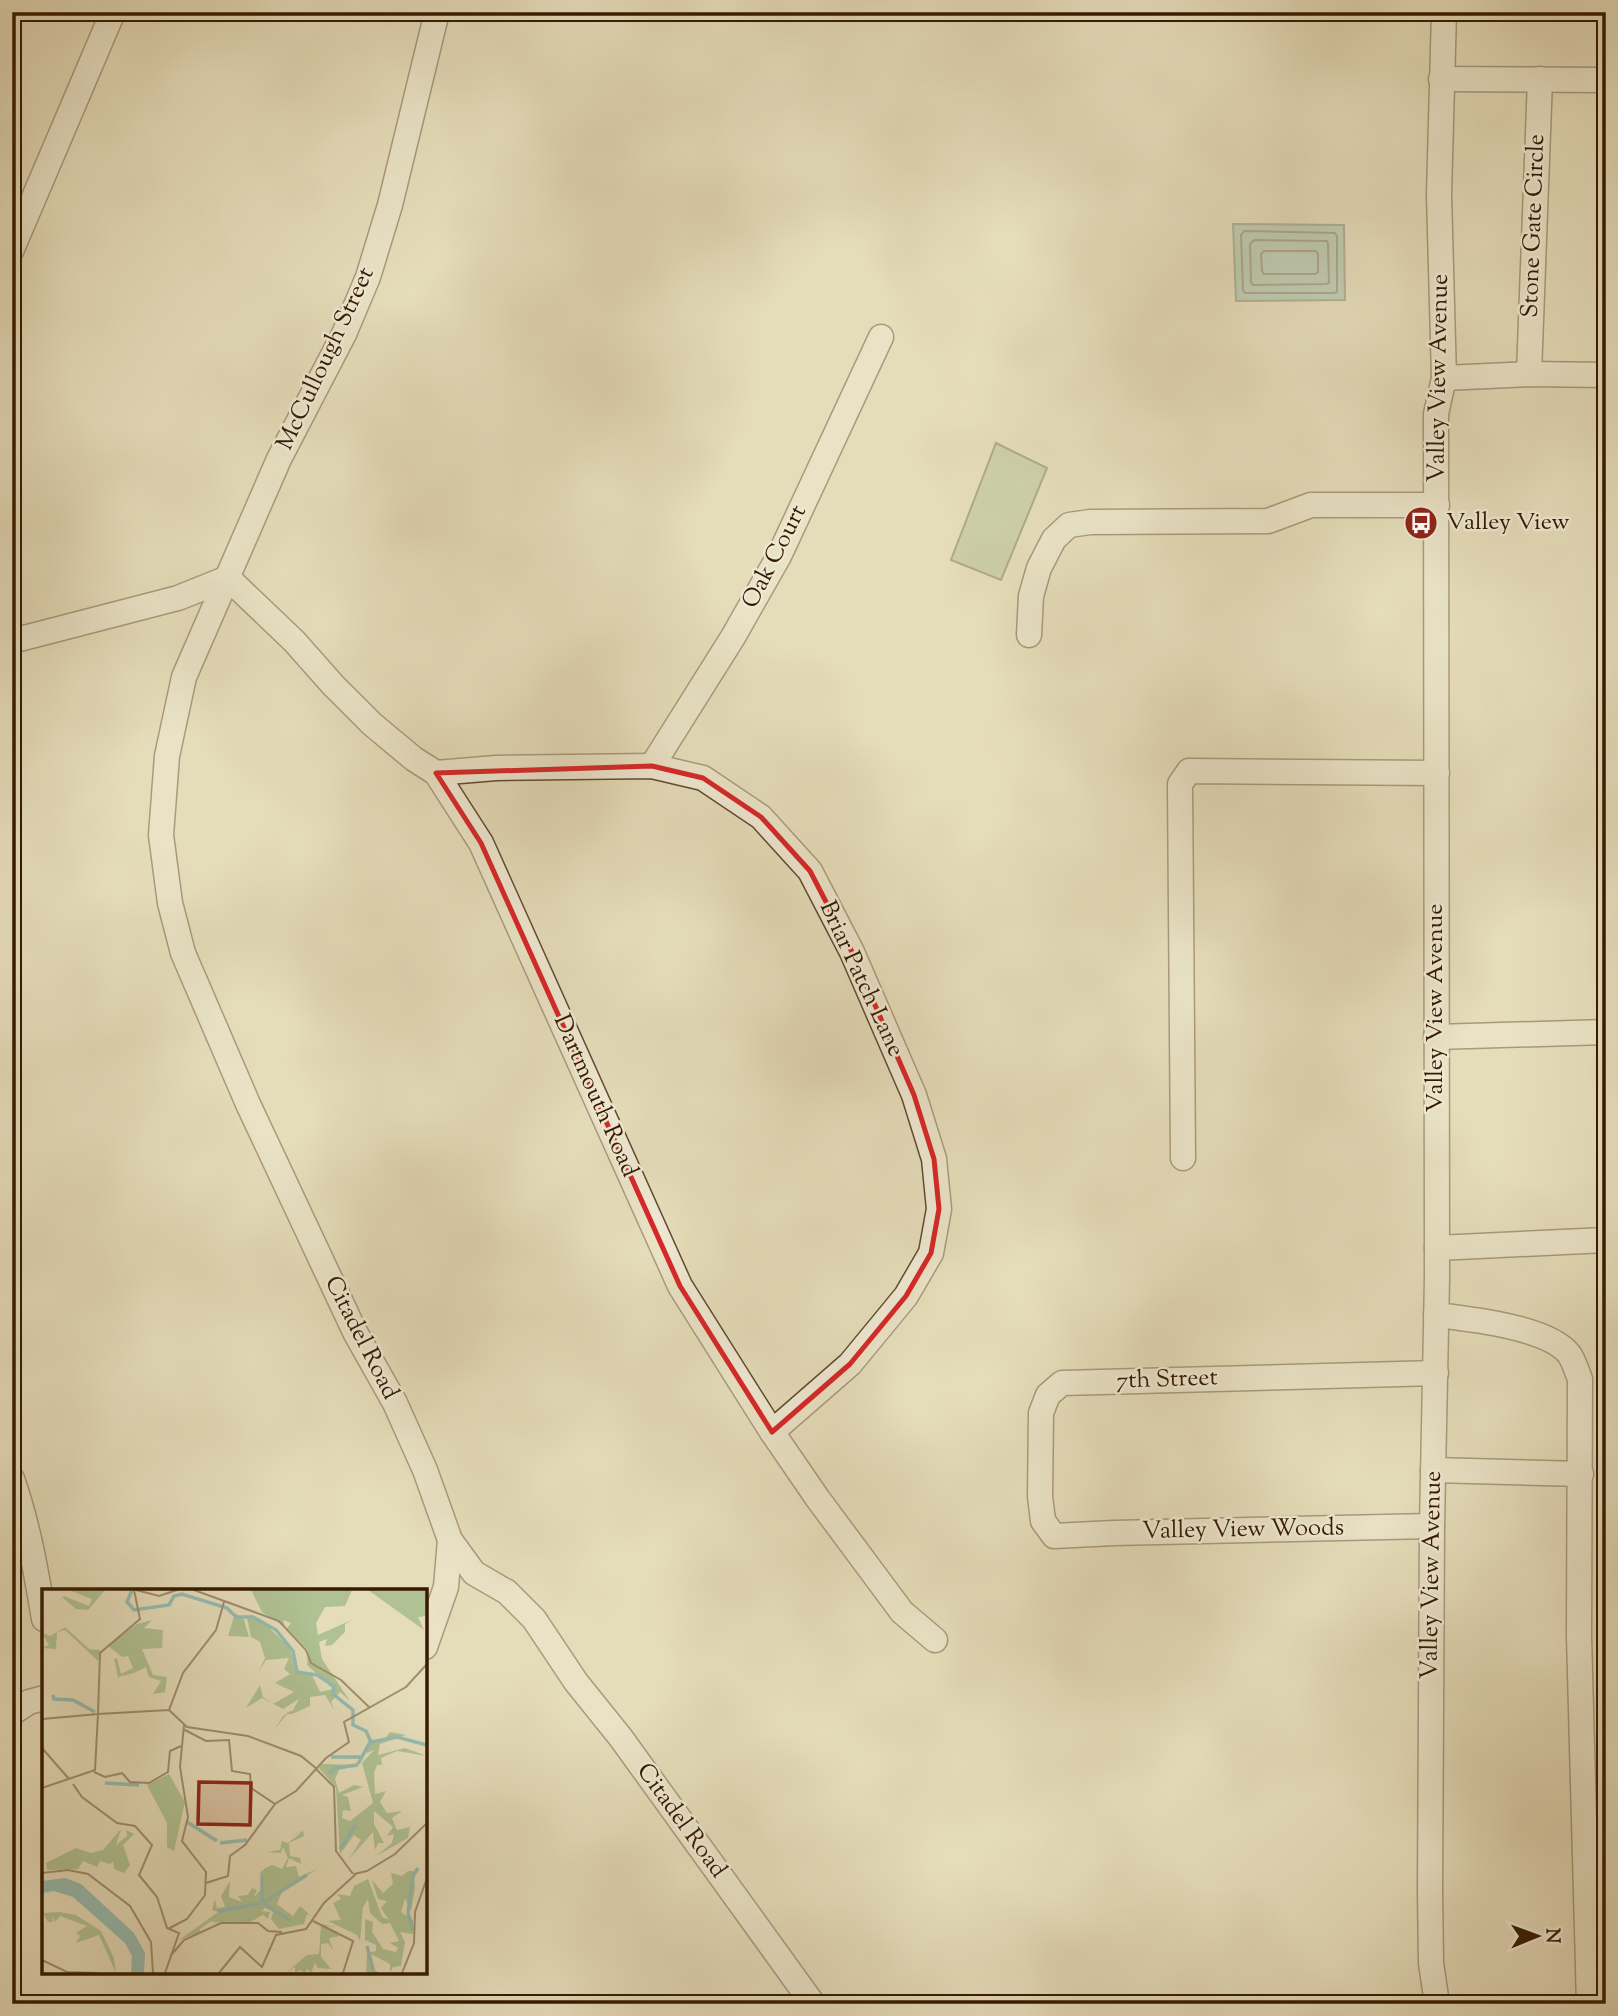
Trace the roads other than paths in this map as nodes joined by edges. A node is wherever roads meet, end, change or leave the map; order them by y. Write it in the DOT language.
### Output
graph roads {
  1 [pos="113,12"];
  2 [pos="437,12"];
  3 [pos="1444,12"];
  4 [pos="1441,79"];
  5 [pos="1540,79"];
  6 [pos="1606,80"];
  7 [pos="12,249"];
  8 [pos="881,337"];
  9 [pos="1529,373"];
  10 [pos="1606,375"];
  11 [pos="1444,378"];
  12 [pos="1437,505"];
  13 [pos="228,578"];
  14 [pos="1029,635"];
  15 [pos="12,641"];
  16 [pos="652,766"];
  17 [pos="436,773"];
  18 [pos="1437,773"];
  19 [pos="1606,1032"];
  20 [pos="1436,1037"];
  21 [pos="1183,1158"];
  22 [pos="1606,1240"];
  23 [pos="1437,1248"];
  24 [pos="1436,1315"];
  25 [pos="1436,1373"];
  26 [pos="772,1432"];
  27 [pos="1433,1470"];
  28 [pos="1581,1474"];
  29 [pos="12,1479"];
  30 [pos="1432,1526"];
  31 [pos="1054,1536"];
  32 [pos="450,1540"];
  33 [pos="42,1608"];
  34 [pos="935,1640"];
  35 [pos="427,1641"];
  36 [pos="42,1699"];
  37 [pos="12,1713"];
  38 [pos="813,2004"];
  39 [pos="1437,2004"];
  40 [pos="1589,2004"];
  1 -- 7 [label="street"];
  2 -- 13 [label="street, McCullough Street"];
  3 -- 4 [label="street, Valley View Avenue"];
  4 -- 5 [label="street"];
  4 -- 11 [label="street, Valley View Avenue"];
  5 -- 6 [label="street"];
  5 -- 9 [label="street, Stone Gate Circle"];
  8 -- 16 [label="street, Oak Court"];
  9 -- 10 [label="street"];
  9 -- 11 [label="street"];
  11 -- 12 [label="street, Valley View Avenue"];
  12 -- 14 [label="street"];
  12 -- 18 [label="street, Valley View Avenue"];
  13 -- 15 [label="street"];
  13 -- 17 [label="street, Dartmouth Road"];
  13 -- 32 [label="street, Citadel Road"];
  16 -- 17 [label="street, Briar Patch Lane"];
  16 -- 26 [label="street, Briar Patch Lane"];
  17 -- 26 [label="street, Dartmouth Road"];
  18 -- 20 [label="street, Valley View Avenue"];
  18 -- 21 [label="street"];
  19 -- 20 [label="street"];
  20 -- 23 [label="street, Valley View Avenue"];
  22 -- 23 [label="street"];
  23 -- 24 [label="street, Valley View Avenue"];
  24 -- 25 [label="street, Valley View Avenue"];
  24 -- 28 [label="street"];
  25 -- 27 [label="street, Valley View Avenue"];
  25 -- 31 [label="street, 7th Street"];
  26 -- 34 [label="street, Dartmouth Road"];
  27 -- 28 [label="street"];
  27 -- 30 [label="street, Valley View Avenue"];
  28 -- 40 [label="street"];
  29 -- 33 [label="street"];
  30 -- 31 [label="street, Valley View Woods"];
  30 -- 39 [label="street, Valley View Avenue"];
  32 -- 35 [label="street"];
  32 -- 38 [label="street, Citadel Road"];
  36 -- 37 [label="street"];
}
